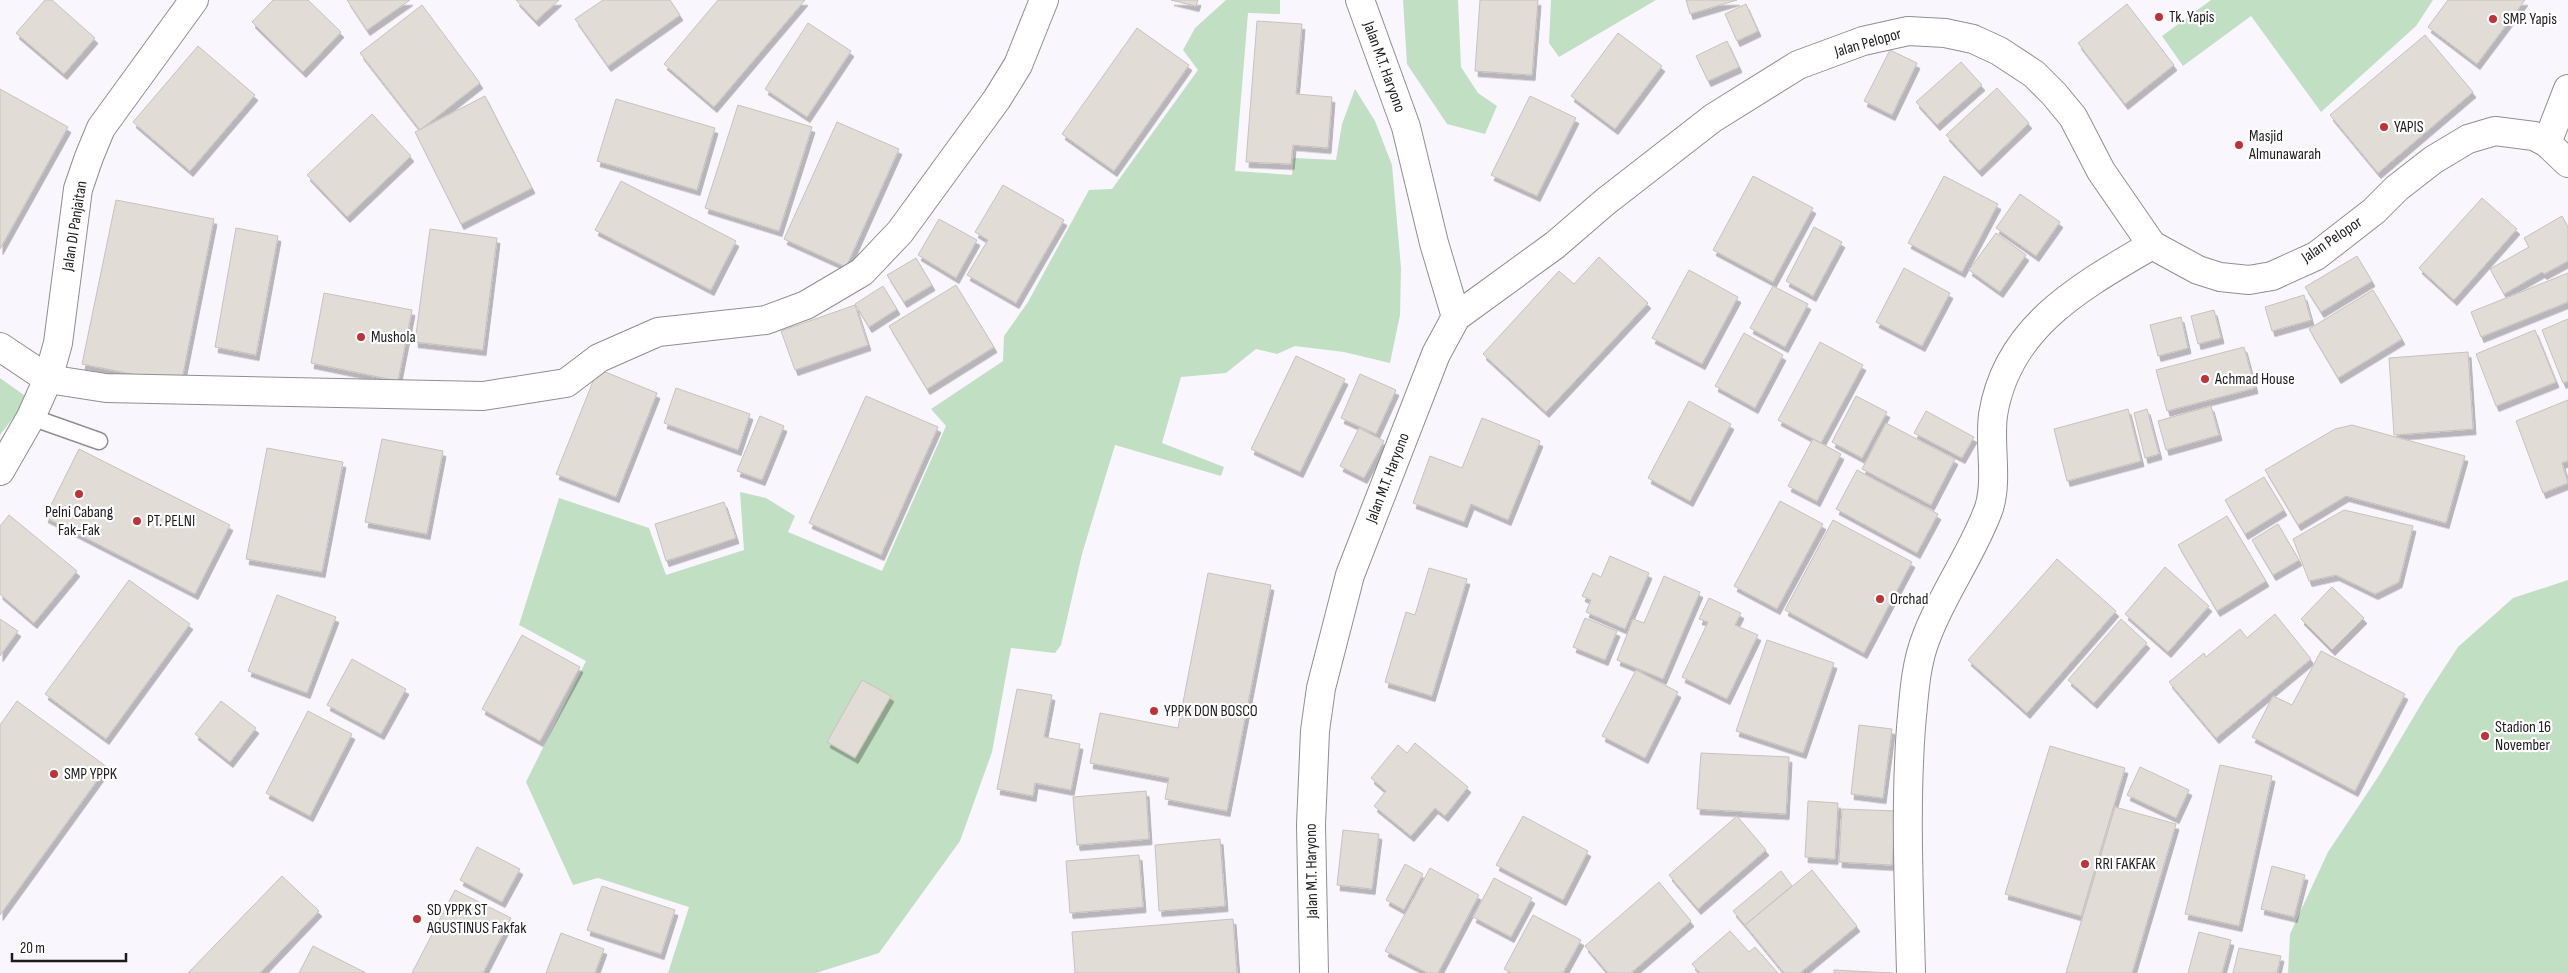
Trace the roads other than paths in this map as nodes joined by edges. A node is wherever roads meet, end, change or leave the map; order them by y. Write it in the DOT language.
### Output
graph roads {
  1 [pos="194,0"];
  2 [pos="1044,0"];
  3 [pos="1360,0"];
  4 [pos="2568,89"];
  5 [pos="2547,143"];
  6 [pos="2568,162"];
  7 [pos="2152,245"];
  8 [pos="1456,317"];
  9 [pos="0,348"];
  10 [pos="48,379"];
  11 [pos="31,417"];
  12 [pos="99,441"];
  13 [pos="0,471"];
  14 [pos="1314,973"];
  15 [pos="1911,973"];
  1 -- 10 [label="main road, Jalan DI Panjaitan"];
  2 -- 10 [label="main road"];
  3 -- 8 [label="main road, Jalan M.T. Haryono"];
  4 -- 5 [label="main road"];
  5 -- 6 [label="main road"];
  5 -- 7 [label="main road, Jalan Pelopor"];
  7 -- 8 [label="main road, Jalan Pelopor"];
  7 -- 15 [label="main road"];
  8 -- 14 [label="main road, Jalan M.T. Haryono"];
  9 -- 10 [label="main road"];
  10 -- 11 [label="main road, Jalan DI Panjaitan"];
  11 -- 12 [label="lane"];
  11 -- 13 [label="main road, Jalan DI Panjaitan"];
}
